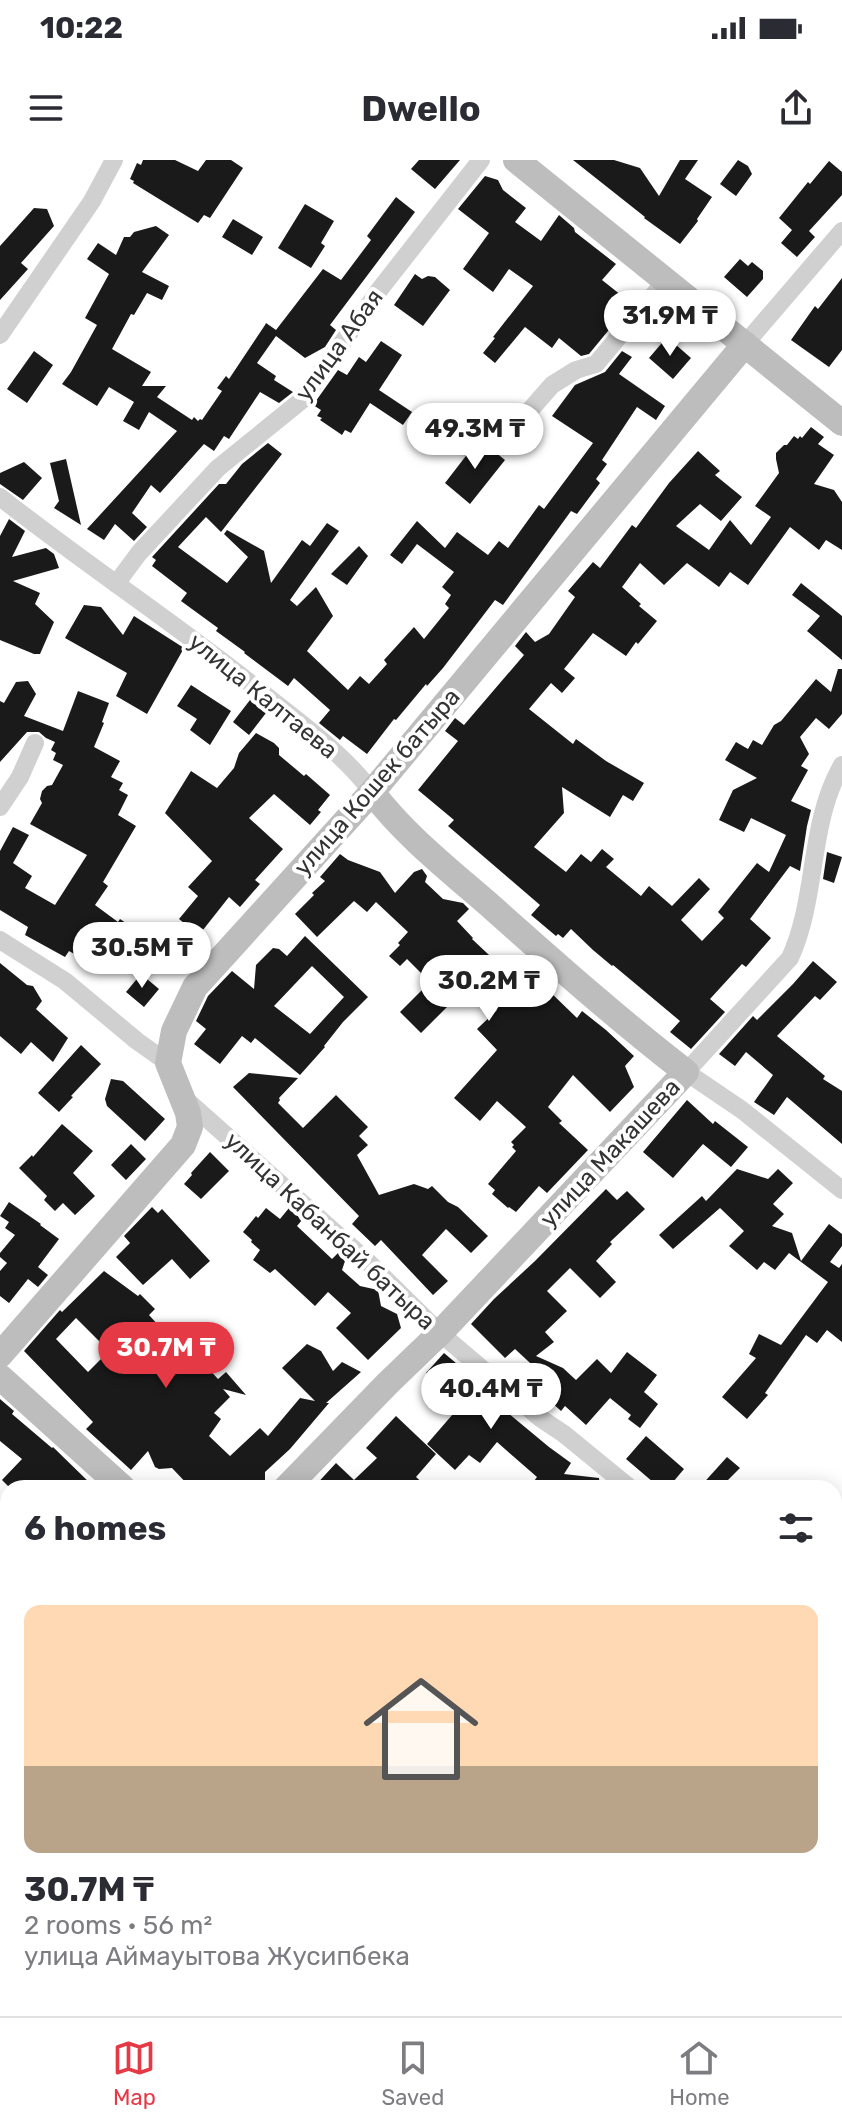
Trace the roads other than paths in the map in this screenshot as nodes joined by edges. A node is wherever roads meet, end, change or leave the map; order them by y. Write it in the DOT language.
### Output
graph roads {
  1 [pos="114,160"];
  2 [pos="481,160"];
  3 [pos="516,160"];
  4 [pos="842,231"];
  5 [pos="666,280"];
  6 [pos="0,335"];
  7 [pos="745,344"];
  8 [pos="531,409"];
  9 [pos="842,423"];
  10 [pos="0,497"];
  11 [pos="116,584"];
  12 [pos="35,743"];
  13 [pos="842,765"];
  14 [pos="372,792"];
  15 [pos="0,807"];
  16 [pos="0,940"];
  17 [pos="168,1063"];
  18 [pos="686,1072"];
  19 [pos="180,1095"];
  20 [pos="842,1190"];
  21 [pos="440,1333"];
  22 [pos="0,1355"];
  23 [pos="0,1377"];
  24 [pos="114,1480"];
  25 [pos="294,1480"];
  26 [pos="620,1480"];
  1 -- 6 [label="street"];
  2 -- 11 [label="street, улица Абая"];
  3 -- 5 [label="street"];
  4 -- 7 [label="street, улица Кошек батыра"];
  5 -- 7 [label="street"];
  5 -- 8 [label="street"];
  7 -- 9 [label="street"];
  7 -- 14 [label="street, улица Кошек батыра"];
  10 -- 11 [label="street, улица Калтаева"];
  11 -- 14 [label="street, улица Калтаева"];
  12 -- 15 [label="street"];
  13 -- 18 [label="street, улица Макашева"];
  14 -- 17 [label="street, улица Кошек батыра"];
  14 -- 18 [label="street, улица Калтаева"];
  16 -- 17 [label="street"];
  17 -- 19 [label="street"];
  18 -- 20 [label="street, улица Калтаева"];
  18 -- 21 [label="street, улица Макашева"];
  19 -- 21 [label="street, улица Кабанбай батыра"];
  19 -- 22 [label="street"];
  21 -- 25 [label="street, улица Макашева"];
  21 -- 26 [label="street, улица Кабанбай батыра"];
  23 -- 24 [label="street"];
}
